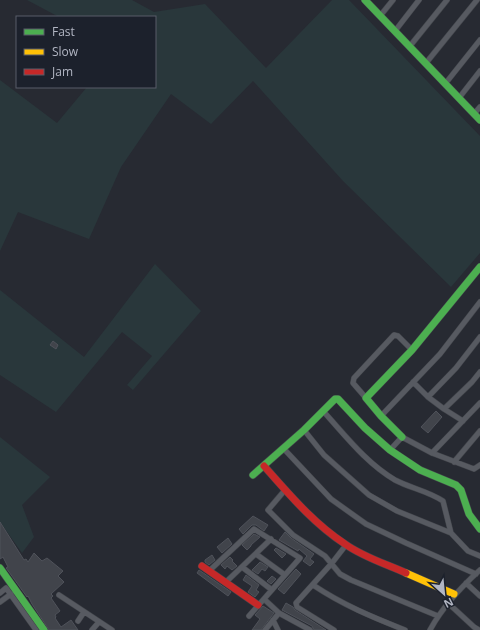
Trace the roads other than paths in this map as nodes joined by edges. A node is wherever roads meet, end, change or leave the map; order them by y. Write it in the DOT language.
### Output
graph roads {
  1 [pos="393,0"];
  2 [pos="419,0"];
  3 [pos="447,0"];
  4 [pos="476,0"];
  5 [pos="366,1"];
  6 [pos="380,16"];
  7 [pos="395,31"];
  8 [pos="480,40"];
  9 [pos="410,46"];
  10 [pos="426,62"];
  11 [pos="480,71"];
  12 [pos="445,84"];
  13 [pos="459,98"];
  14 [pos="480,107"];
  15 [pos="474,114"];
  16 [pos="480,120"];
  17 [pos="480,267"];
  18 [pos="480,302"];
  19 [pos="480,337"];
  20 [pos="412,350"];
  21 [pos="480,372"];
  22 [pos="413,382"];
  23 [pos="428,397"];
  24 [pos="366,398"];
  25 [pos="480,402"];
  26 [pos="444,409"];
  27 [pos="323,411"];
  28 [pos="381,416"];
  29 [pos="463,421"];
  30 [pos="304,430"];
  31 [pos="480,430"];
  32 [pos="402,438"];
  33 [pos="284,448"];
  34 [pos="390,450"];
  35 [pos="432,453"];
  36 [pos="454,462"];
  37 [pos="480,465"];
  38 [pos="264,466"];
  39 [pos="253,475"];
  40 [pos="285,490"];
  41 [pos="480,529"];
  42 [pos="451,533"];
  43 [pos="271,539"];
  44 [pos="346,545"];
  45 [pos="256,554"];
  46 [pos="480,556"];
  47 [pos="332,563"];
  48 [pos="202,566"];
  49 [pos="242,567"];
  50 [pos="0,568"];
  51 [pos="480,570"];
  52 [pos="209,571"];
  53 [pos="476,574"];
  54 [pos="285,575"];
  55 [pos="226,582"];
  56 [pos="466,583"];
  57 [pos="313,585"];
  58 [pos="272,590"];
  59 [pos="0,593"];
  60 [pos="11,594"];
  61 [pos="454,594"];
  62 [pos="59,595"];
  63 [pos="480,596"];
  64 [pos="264,599"];
  65 [pos="0,602"];
  66 [pos="448,603"];
  67 [pos="258,605"];
  68 [pos="84,612"];
  69 [pos="279,613"];
  70 [pos="249,616"];
  71 [pos="438,616"];
  72 [pos="273,620"];
  73 [pos="78,621"];
  74 [pos="99,622"];
  75 [pos="307,629"];
  76 [pos="36,630"];
  77 [pos="44,630"];
  78 [pos="92,630"];
  79 [pos="112,630"];
  80 [pos="265,630"];
  81 [pos="278,630"];
  82 [pos="334,630"];
  83 [pos="405,630"];
  84 [pos="430,630"];
  85 [pos="479,630"];
  1 -- 6 [label="street"];
  2 -- 7 [label="street"];
  3 -- 9 [label="street"];
  4 -- 10 [label="street"];
  5 -- 6 [label="street"];
  6 -- 7 [label="street"];
  7 -- 9 [label="street"];
  8 -- 12 [label="street"];
  9 -- 10 [label="street"];
  10 -- 12 [label="street"];
  11 -- 13 [label="street"];
  12 -- 13 [label="street"];
  13 -- 15 [label="street"];
  14 -- 15 [label="street"];
  15 -- 16 [label="street"];
  17 -- 20 [label="street"];
  18 -- 22 [label="street"];
  19 -- 23 [label="street"];
  20 -- 24 [label="street"];
  20 -- 24 [label="street"];
  21 -- 26 [label="street"];
  22 -- 23 [label="street"];
  22 -- 28 [label="street"];
  23 -- 26 [label="street"];
  24 -- 28 [label="street"];
  25 -- 29 [label="street"];
  26 -- 29 [label="street"];
  27 -- 30 [label="street"];
  27 -- 34 [label="street"];
  27 -- 42 [label="street"];
  28 -- 32 [label="street"];
  29 -- 35 [label="street"];
  30 -- 33 [label="street"];
  30 -- 42 [label="street"];
  31 -- 36 [label="street"];
  32 -- 34 [label="street"];
  32 -- 35 [label="street"];
  33 -- 38 [label="street"];
  33 -- 53 [label="street"];
  34 -- 41 [label="street"];
  35 -- 36 [label="street"];
  36 -- 37 [label="street"];
  38 -- 39 [label="street"];
  38 -- 40 [label="street"];
  40 -- 44 [label="street"];
  40 -- 47 [label="street"];
  42 -- 46 [label="street"];
  43 -- 45 [label="street"];
  43 -- 52 [label="street"];
  43 -- 54 [label="street"];
  44 -- 47 [label="street"];
  44 -- 61 [label="street"];
  45 -- 49 [label="street"];
  45 -- 54 [label="street"];
  47 -- 57 [label="street"];
  47 -- 71 [label="street"];
  48 -- 52 [label="street"];
  49 -- 55 [label="street"];
  49 -- 58 [label="street"];
  50 -- 77 [label="street"];
  51 -- 53 [label="street"];
  52 -- 55 [label="street"];
  53 -- 56 [label="street"];
  54 -- 58 [label="street"];
  55 -- 67 [label="street"];
  56 -- 61 [label="street"];
  56 -- 63 [label="street"];
  57 -- 82 [label="street"];
  57 -- 83 [label="street"];
  58 -- 64 [label="street"];
  59 -- 60 [label="street"];
  60 -- 65 [label="street"];
  60 -- 76 [label="street"];
  61 -- 66 [label="street"];
  62 -- 68 [label="street"];
  64 -- 67 [label="street"];
  64 -- 69 [label="street"];
  66 -- 71 [label="street"];
  66 -- 85 [label="street"];
  67 -- 70 [label="street"];
  68 -- 73 [label="street"];
  68 -- 74 [label="street"];
  69 -- 72 [label="street"];
  69 -- 75 [label="street"];
  71 -- 84 [label="street"];
  72 -- 80 [label="street"];
  72 -- 81 [label="street"];
  74 -- 78 [label="street"];
  74 -- 79 [label="street"];
}
